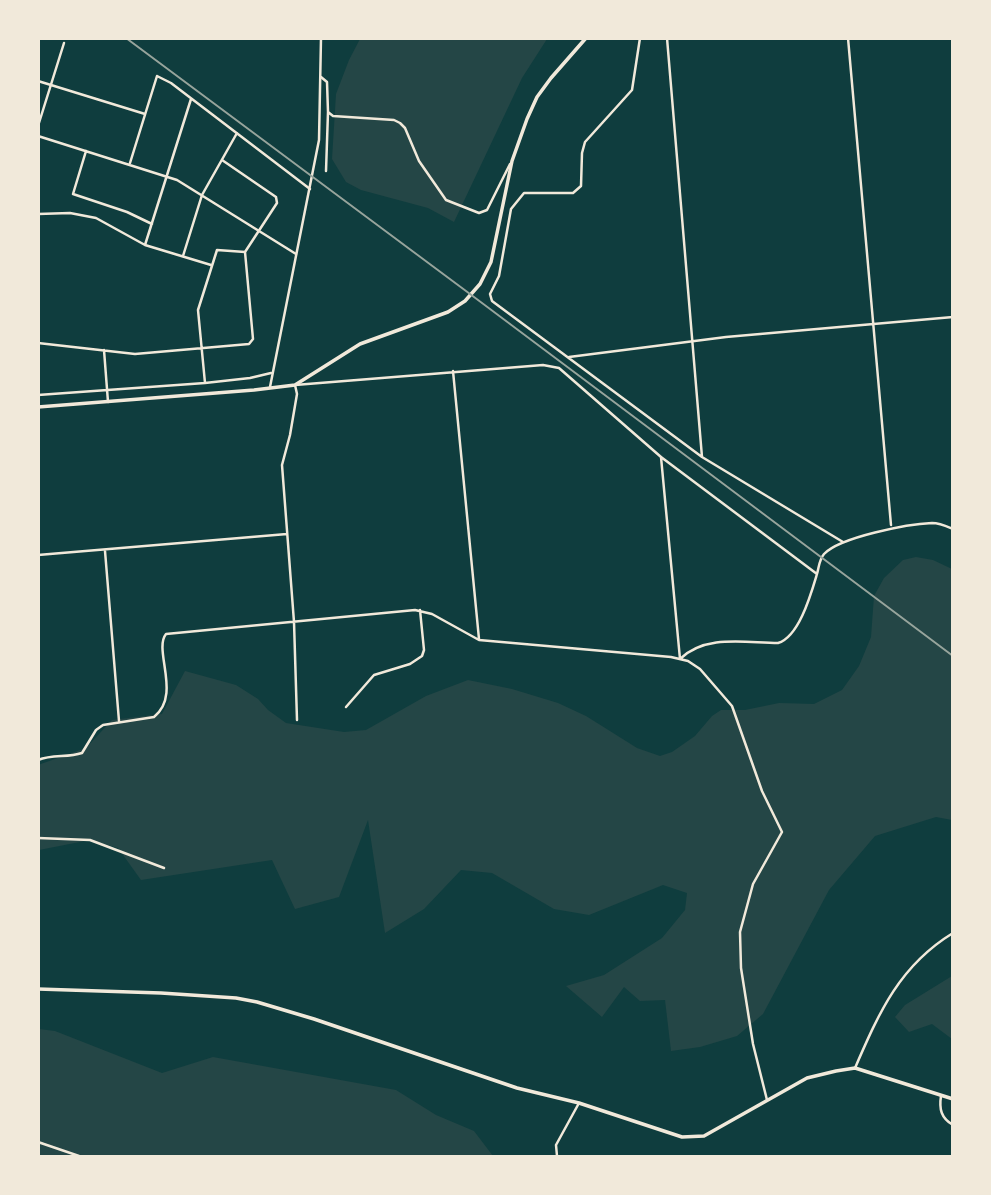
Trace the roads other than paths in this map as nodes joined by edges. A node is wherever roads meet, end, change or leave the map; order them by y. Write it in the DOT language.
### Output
graph roads {
  1 [pos="321,38"];
  2 [pos="586,38"];
  3 [pos="640,38"];
  4 [pos="667,38"];
  5 [pos="848,38"];
  6 [pos="65,40"];
  7 [pos="321,77"];
  8 [pos="38,81"];
  9 [pos="51,85"];
  10 [pos="191,99"];
  11 [pos="328,112"];
  12 [pos="145,114"];
  13 [pos="38,126"];
  14 [pos="237,133"];
  15 [pos="38,136"];
  16 [pos="86,150"];
  17 [pos="222,160"];
  18 [pos="512,161"];
  19 [pos="130,163"];
  20 [pos="326,171"];
  21 [pos="167,176"];
  22 [pos="310,189"];
  23 [pos="202,195"];
  24 [pos="38,214"];
  25 [pos="152,224"];
  26 [pos="258,231"];
  27 [pos="145,244"];
  28 [pos="245,252"];
  29 [pos="296,254"];
  30 [pos="183,256"];
  31 [pos="211,265"];
  32 [pos="953,317"];
  33 [pos="874,325"];
  34 [pos="694,342"];
  35 [pos="38,343"];
  36 [pos="202,348"];
  37 [pos="104,350"];
  38 [pos="569,357"];
  39 [pos="453,371"];
  40 [pos="271,373"];
  41 [pos="205,383"];
  42 [pos="295,385"];
  43 [pos="270,387"];
  44 [pos="107,391"];
  45 [pos="38,396"];
  46 [pos="108,402"];
  47 [pos="38,407"];
  48 [pos="661,457"];
  49 [pos="702,457"];
  50 [pos="891,525"];
  51 [pos="953,529"];
  52 [pos="287,534"];
  53 [pos="842,542"];
  54 [pos="105,551"];
  55 [pos="38,555"];
  56 [pos="817,574"];
  57 [pos="421,610"];
  58 [pos="294,622"];
  59 [pos="480,640"];
  60 [pos="680,659"];
  61 [pos="346,707"];
  62 [pos="298,720"];
  63 [pos="119,721"];
  64 [pos="38,760"];
  65 [pos="38,838"];
  66 [pos="164,868"];
  67 [pos="953,933"];
  68 [pos="38,989"];
  69 [pos="855,1068"];
  70 [pos="942,1096"];
  71 [pos="953,1099"];
  72 [pos="767,1100"];
  73 [pos="579,1103"];
  74 [pos="953,1125"];
  75 [pos="38,1142"];
  76 [pos="79,1157"];
  77 [pos="557,1157"];
  1 -- 7 [label="street"];
  2 -- 18 [label="main road"];
  3 -- 38 [label="street"];
  4 -- 34 [label="street"];
  5 -- 33 [label="street"];
  6 -- 9 [label="street"];
  7 -- 11 [label="street"];
  7 -- 22 [label="street"];
  8 -- 9 [label="street"];
  9 -- 12 [label="street"];
  9 -- 13 [label="street"];
  10 -- 12 [label="street"];
  10 -- 14 [label="street"];
  10 -- 21 [label="street"];
  11 -- 18 [label="street"];
  11 -- 20 [label="street"];
  12 -- 19 [label="street"];
  14 -- 17 [label="street"];
  14 -- 22 [label="street"];
  15 -- 16 [label="street"];
  16 -- 19 [label="street"];
  16 -- 25 [label="street"];
  17 -- 23 [label="street"];
  17 -- 26 [label="street"];
  18 -- 42 [label="main road"];
  19 -- 21 [label="street"];
  21 -- 23 [label="street"];
  21 -- 25 [label="street"];
  22 -- 29 [label="street"];
  23 -- 26 [label="street"];
  23 -- 30 [label="street"];
  24 -- 27 [label="street"];
  25 -- 27 [label="street"];
  26 -- 28 [label="street"];
  26 -- 29 [label="street"];
  27 -- 30 [label="street"];
  28 -- 31 [label="street"];
  28 -- 36 [label="street"];
  29 -- 40 [label="street"];
  30 -- 31 [label="street"];
  31 -- 36 [label="street"];
  32 -- 33 [label="street"];
  33 -- 34 [label="street"];
  33 -- 50 [label="street"];
  34 -- 38 [label="street"];
  34 -- 49 [label="street"];
  35 -- 37 [label="street"];
  36 -- 37 [label="street"];
  36 -- 41 [label="street"];
  37 -- 44 [label="street"];
  38 -- 49 [label="street"];
  39 -- 42 [label="street"];
  39 -- 48 [label="street"];
  39 -- 59 [label="street"];
  40 -- 41 [label="street"];
  40 -- 43 [label="street"];
  41 -- 44 [label="street"];
  42 -- 43 [label="main road"];
  42 -- 52 [label="street"];
  43 -- 46 [label="main road"];
  44 -- 45 [label="street"];
  44 -- 46 [label="street"];
  46 -- 47 [label="main road"];
  48 -- 56 [label="street"];
  48 -- 60 [label="street"];
  49 -- 53 [label="street"];
  51 -- 53 [label="street"];
  52 -- 54 [label="street"];
  52 -- 58 [label="street"];
  53 -- 56 [label="street"];
  54 -- 55 [label="street"];
  54 -- 63 [label="street"];
  56 -- 60 [label="street"];
  57 -- 58 [label="street"];
  57 -- 59 [label="street"];
  57 -- 61 [label="street"];
  58 -- 62 [label="street"];
  58 -- 63 [label="street"];
  59 -- 60 [label="street"];
  60 -- 72 [label="street"];
  63 -- 64 [label="street"];
  65 -- 66 [label="street"];
  67 -- 69 [label="street"];
  68 -- 73 [label="main road"];
  69 -- 70 [label="main road"];
  69 -- 72 [label="main road"];
  70 -- 71 [label="main road"];
  70 -- 74 [label="street"];
  72 -- 73 [label="main road"];
  73 -- 77 [label="street"];
  75 -- 76 [label="street"];
}
